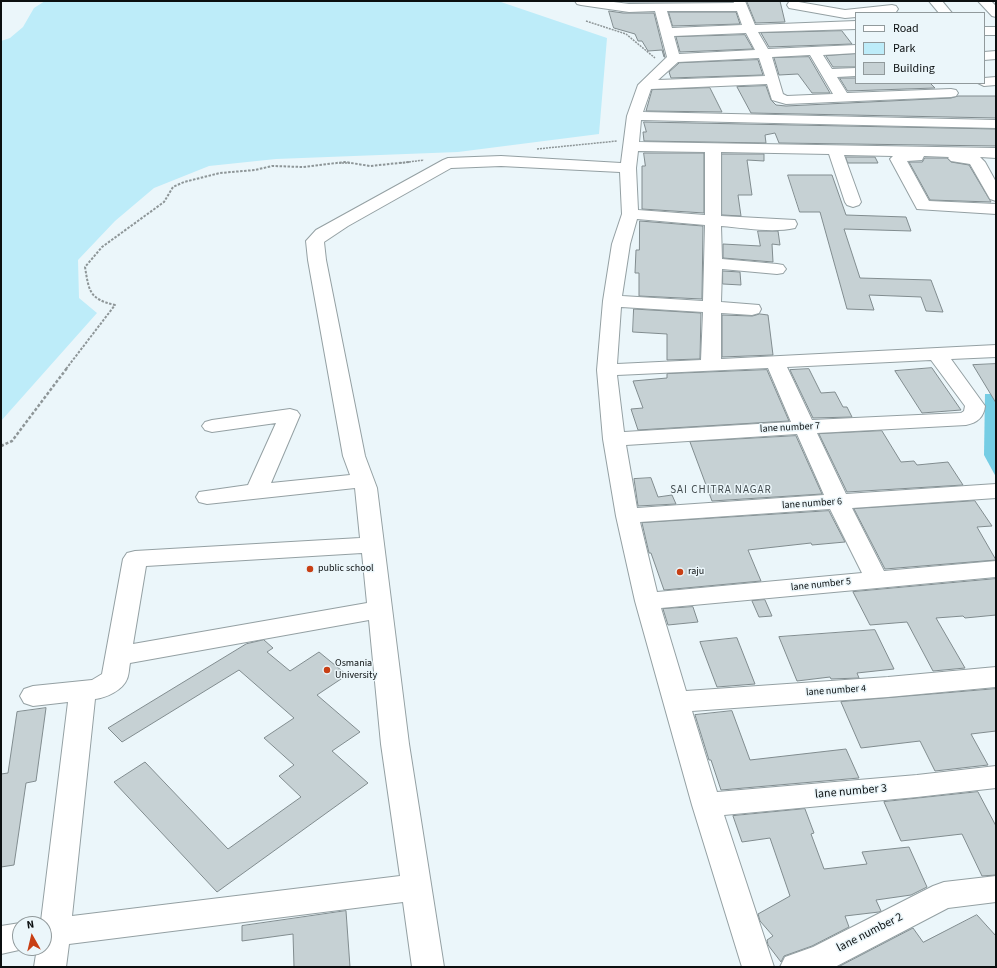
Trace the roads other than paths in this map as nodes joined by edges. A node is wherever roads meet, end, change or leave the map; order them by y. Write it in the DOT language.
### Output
graph roads {
  1 [pos="585,1"];
  2 [pos="935,1"];
  3 [pos="984,1"];
  4 [pos="740,4"];
  5 [pos="793,5"];
  6 [pos="660,8"];
  7 [pos="894,9"];
  8 [pos="866,12"];
  9 [pos="945,12"];
  10 [pos="855,13"];
  11 [pos="996,13"];
  12 [pos="855,24"];
  13 [pos="750,29"];
  14 [pos="985,31"];
  15 [pos="996,31"];
  16 [pos="667,32"];
  17 [pos="855,49"];
  18 [pos="814,51"];
  19 [pos="764,54"];
  20 [pos="996,55"];
  21 [pos="985,56"];
  22 [pos="665,59"];
  23 [pos="855,72"];
  24 [pos="828,73"];
  25 [pos="773,80"];
  26 [pos="996,81"];
  27 [pos="985,82"];
  28 [pos="645,85"];
  29 [pos="889,96"];
  30 [pos="837,98"];
  31 [pos="634,116"];
  32 [pos="785,120"];
  33 [pos="839,121"];
  34 [pos="905,122"];
  35 [pos="996,124"];
  36 [pos="974,126"];
  37 [pos="626,143"];
  38 [pos="713,147"];
  39 [pos="794,150"];
  40 [pos="835,151"];
  41 [pos="628,168"];
  42 [pos="995,192"];
  43 [pos="853,202"];
  44 [pos="996,209"];
  45 [pos="630,214"];
  46 [pos="713,220"];
  47 [pos="788,224"];
  48 [pos="713,264"];
  49 [pos="777,269"];
  50 [pos="612,301"];
  51 [pos="712,306"];
  52 [pos="752,309"];
  53 [pos="996,351"];
  54 [pos="937,354"];
  55 [pos="774,362"];
  56 [pos="711,365"];
  57 [pos="607,370"];
  58 [pos="212,426"];
  59 [pos="804,427"];
  60 [pos="614,439"];
  61 [pos="363,480"];
  62 [pos="996,491"];
  63 [pos="257,492"];
  64 [pos="207,497"];
  65 [pos="838,502"];
  66 [pos="627,516"];
  67 [pos="372,545"];
  68 [pos="996,569"];
  69 [pos="877,580"];
  70 [pos="647,601"];
  71 [pos="380,609"];
  72 [pos="119,656"];
  73 [pos="996,677"];
  74 [pos="83,690"];
  75 [pos="33,696"];
  76 [pos="675,702"];
  77 [pos="996,777"];
  78 [pos="706,805"];
  79 [pos="416,887"];
  80 [pos="996,889"];
  81 [pos="52,918"];
  82 [pos="52,933"];
  83 [pos="12,938"];
  84 [pos="1,940"];
  85 [pos="50,956"];
  86 [pos="50,967"];
  87 [pos="428,967"];
  88 [pos="758,967"];
  89 [pos="796,967"];
  1 -- 6 [label="street"];
  2 -- 9 [label="street"];
  3 -- 11 [label="street"];
  4 -- 6 [label="street"];
  4 -- 13 [label="street"];
  5 -- 10 [label="street"];
  6 -- 16 [label="street"];
  7 -- 8 [label="street"];
  12 -- 13 [label="street"];
  13 -- 16 [label="street"];
  13 -- 19 [label="street"];
  14 -- 15 [label="street"];
  16 -- 22 [label="street"];
  17 -- 18 [label="street"];
  18 -- 19 [label="street"];
  18 -- 24 [label="street"];
  19 -- 22 [label="street"];
  19 -- 25 [label="street"];
  20 -- 21 [label="street"];
  22 -- 28 [label="street"];
  23 -- 24 [label="street"];
  24 -- 30 [label="street"];
  25 -- 28 [label="street"];
  25 -- 30 [label="street"];
  26 -- 27 [label="street"];
  28 -- 31 [label="street"];
  29 -- 30 [label="street"];
  29 -- 34 [label="street"];
  29 -- 36 [label="street"];
  30 -- 33 [label="street"];
  31 -- 32 [label="street"];
  31 -- 37 [label="street"];
  32 -- 33 [label="street"];
  32 -- 39 [label="street"];
  33 -- 34 [label="street"];
  34 -- 36 [label="street"];
  35 -- 36 [label="street"];
  36 -- 40 [label="street"];
  37 -- 38 [label="street"];
  37 -- 41 [label="street"];
  38 -- 39 [label="street"];
  38 -- 46 [label="street"];
  39 -- 40 [label="street"];
  40 -- 43 [label="street"];
  41 -- 45 [label="street"];
  41 -- 61 [label="street"];
  42 -- 44 [label="street"];
  45 -- 46 [label="street"];
  45 -- 50 [label="street"];
  46 -- 47 [label="street"];
  46 -- 48 [label="street"];
  48 -- 49 [label="street"];
  48 -- 51 [label="street"];
  50 -- 51 [label="street"];
  50 -- 57 [label="street"];
  51 -- 52 [label="street"];
  51 -- 56 [label="street"];
  53 -- 54 [label="street"];
  54 -- 55 [label="street"];
  54 -- 59 [label="street, lane number 7"];
  55 -- 56 [label="street"];
  55 -- 59 [label="street"];
  56 -- 57 [label="street"];
  57 -- 60 [label="street"];
  58 -- 63 [label="street"];
  59 -- 60 [label="street, lane number 7"];
  59 -- 65 [label="street"];
  60 -- 66 [label="street"];
  61 -- 63 [label="street"];
  61 -- 67 [label="street"];
  62 -- 65 [label="street, lane number 6"];
  63 -- 64 [label="street"];
  65 -- 66 [label="street, lane number 6"];
  65 -- 69 [label="street"];
  66 -- 70 [label="street"];
  67 -- 71 [label="street"];
  67 -- 72 [label="street"];
  68 -- 69 [label="street, lane number 5"];
  69 -- 70 [label="street, lane number 5"];
  70 -- 76 [label="street"];
  71 -- 72 [label="street"];
  71 -- 79 [label="street"];
  72 -- 74 [label="street"];
  73 -- 76 [label="street, lane number 4"];
  74 -- 75 [label="street"];
  74 -- 81 [label="street"];
  76 -- 78 [label="street"];
  77 -- 78 [label="street, lane number 3"];
  78 -- 88 [label="street"];
  79 -- 82 [label="street"];
  79 -- 87 [label="street"];
  80 -- 89 [label="street, lane number 2"];
  83 -- 84 [label="street"];
  85 -- 86 [label="street"];
}
